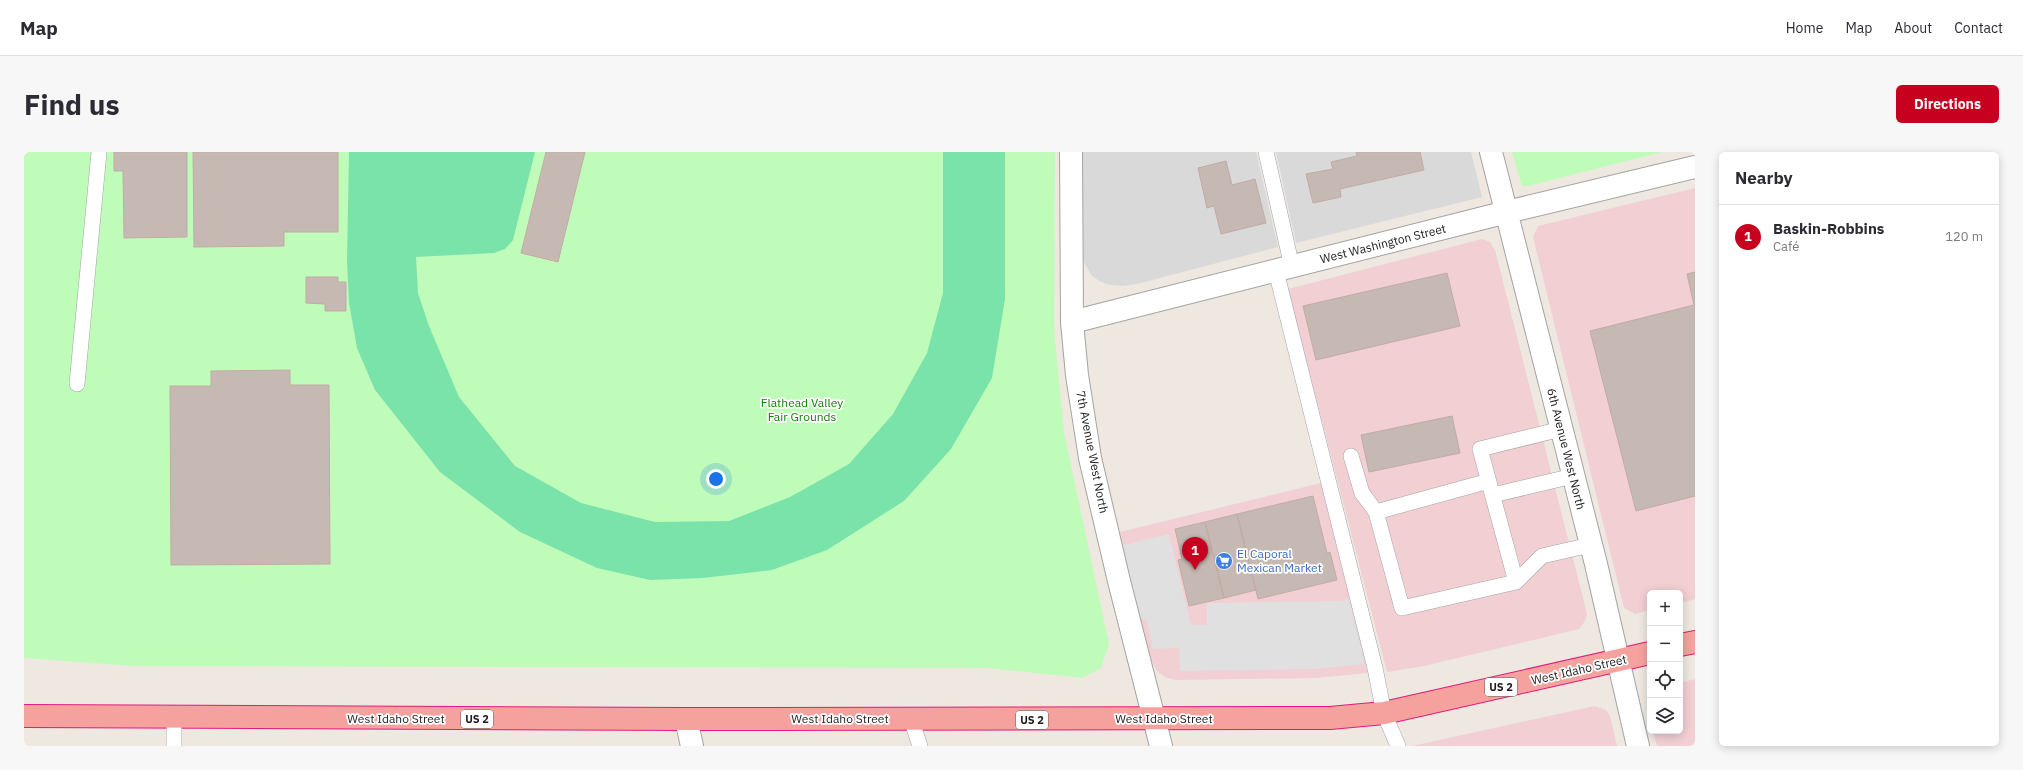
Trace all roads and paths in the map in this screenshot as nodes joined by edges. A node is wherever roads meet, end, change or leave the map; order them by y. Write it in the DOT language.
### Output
graph roads {
  1 [pos="99,152"];
  2 [pos="1071,152"];
  3 [pos="1266,152"];
  4 [pos="1491,152"];
  5 [pos="1695,167"];
  6 [pos="1506,212"];
  7 [pos="1284,269"];
  8 [pos="1072,322"];
  9 [pos="76,384"];
  10 [pos="1561,429"];
  11 [pos="1351,456"];
  12 [pos="1573,476"];
  13 [pos="1491,488"];
  14 [pos="1376,512"];
  15 [pos="1590,545"];
  16 [pos="1516,582"];
  17 [pos="1695,642"];
  18 [pos="1683,644"];
  19 [pos="1647,654"];
  20 [pos="1618,661"];
  21 [pos="1384,713"];
  22 [pos="24,716"];
  23 [pos="174,718"];
  24 [pos="686,719"];
  25 [pos="911,719"];
  26 [pos="1154,719"];
  27 [pos="174,746"];
  28 [pos="692,746"];
  29 [pos="920,746"];
  30 [pos="1161,746"];
  31 [pos="1398,746"];
  32 [pos="1638,746"];
  1 -- 9 [label="lane"];
  2 -- 8 [label="street, 7th Avenue West North"];
  3 -- 7 [label="lane"];
  4 -- 6 [label="street, 6th Avenue West North"];
  5 -- 6 [label="street, West Washington Street"];
  6 -- 7 [label="street, West Washington Street"];
  6 -- 10 [label="street, 6th Avenue West North"];
  7 -- 8 [label="street, West Washington Street"];
  7 -- 21 [label="lane"];
  8 -- 26 [label="street, 7th Avenue West North"];
  10 -- 12 [label="street, 6th Avenue West North"];
  10 -- 13 [label="lane"];
  11 -- 14 [label="lane"];
  12 -- 13 [label="lane"];
  12 -- 15 [label="street, 6th Avenue West North"];
  13 -- 14 [label="lane"];
  13 -- 16 [label="lane"];
  14 -- 16 [label="lane"];
  15 -- 16 [label="lane"];
  15 -- 20 [label="street, 6th Avenue West North"];
  17 -- 18 [label="highway"];
  19 -- 20 [label="highway, West Idaho Street / US 2"];
  20 -- 21 [label="highway, West Idaho Street / US 2"];
  20 -- 32 [label="street, 6th Avenue West North"];
  21 -- 26 [label="highway, West Idaho Street / US 2"];
  21 -- 31 [label="lane"];
  22 -- 23 [label="highway, West Idaho Street / US 2"];
  23 -- 24 [label="highway, West Idaho Street / US 2"];
  23 -- 27 [label="lane"];
  24 -- 25 [label="highway, West Idaho Street / US 2"];
  24 -- 28 [label="street"];
  25 -- 26 [label="highway, West Idaho Street / US 2"];
  25 -- 29 [label="lane"];
  26 -- 30 [label="street, 7th Avenue West North"];
}
